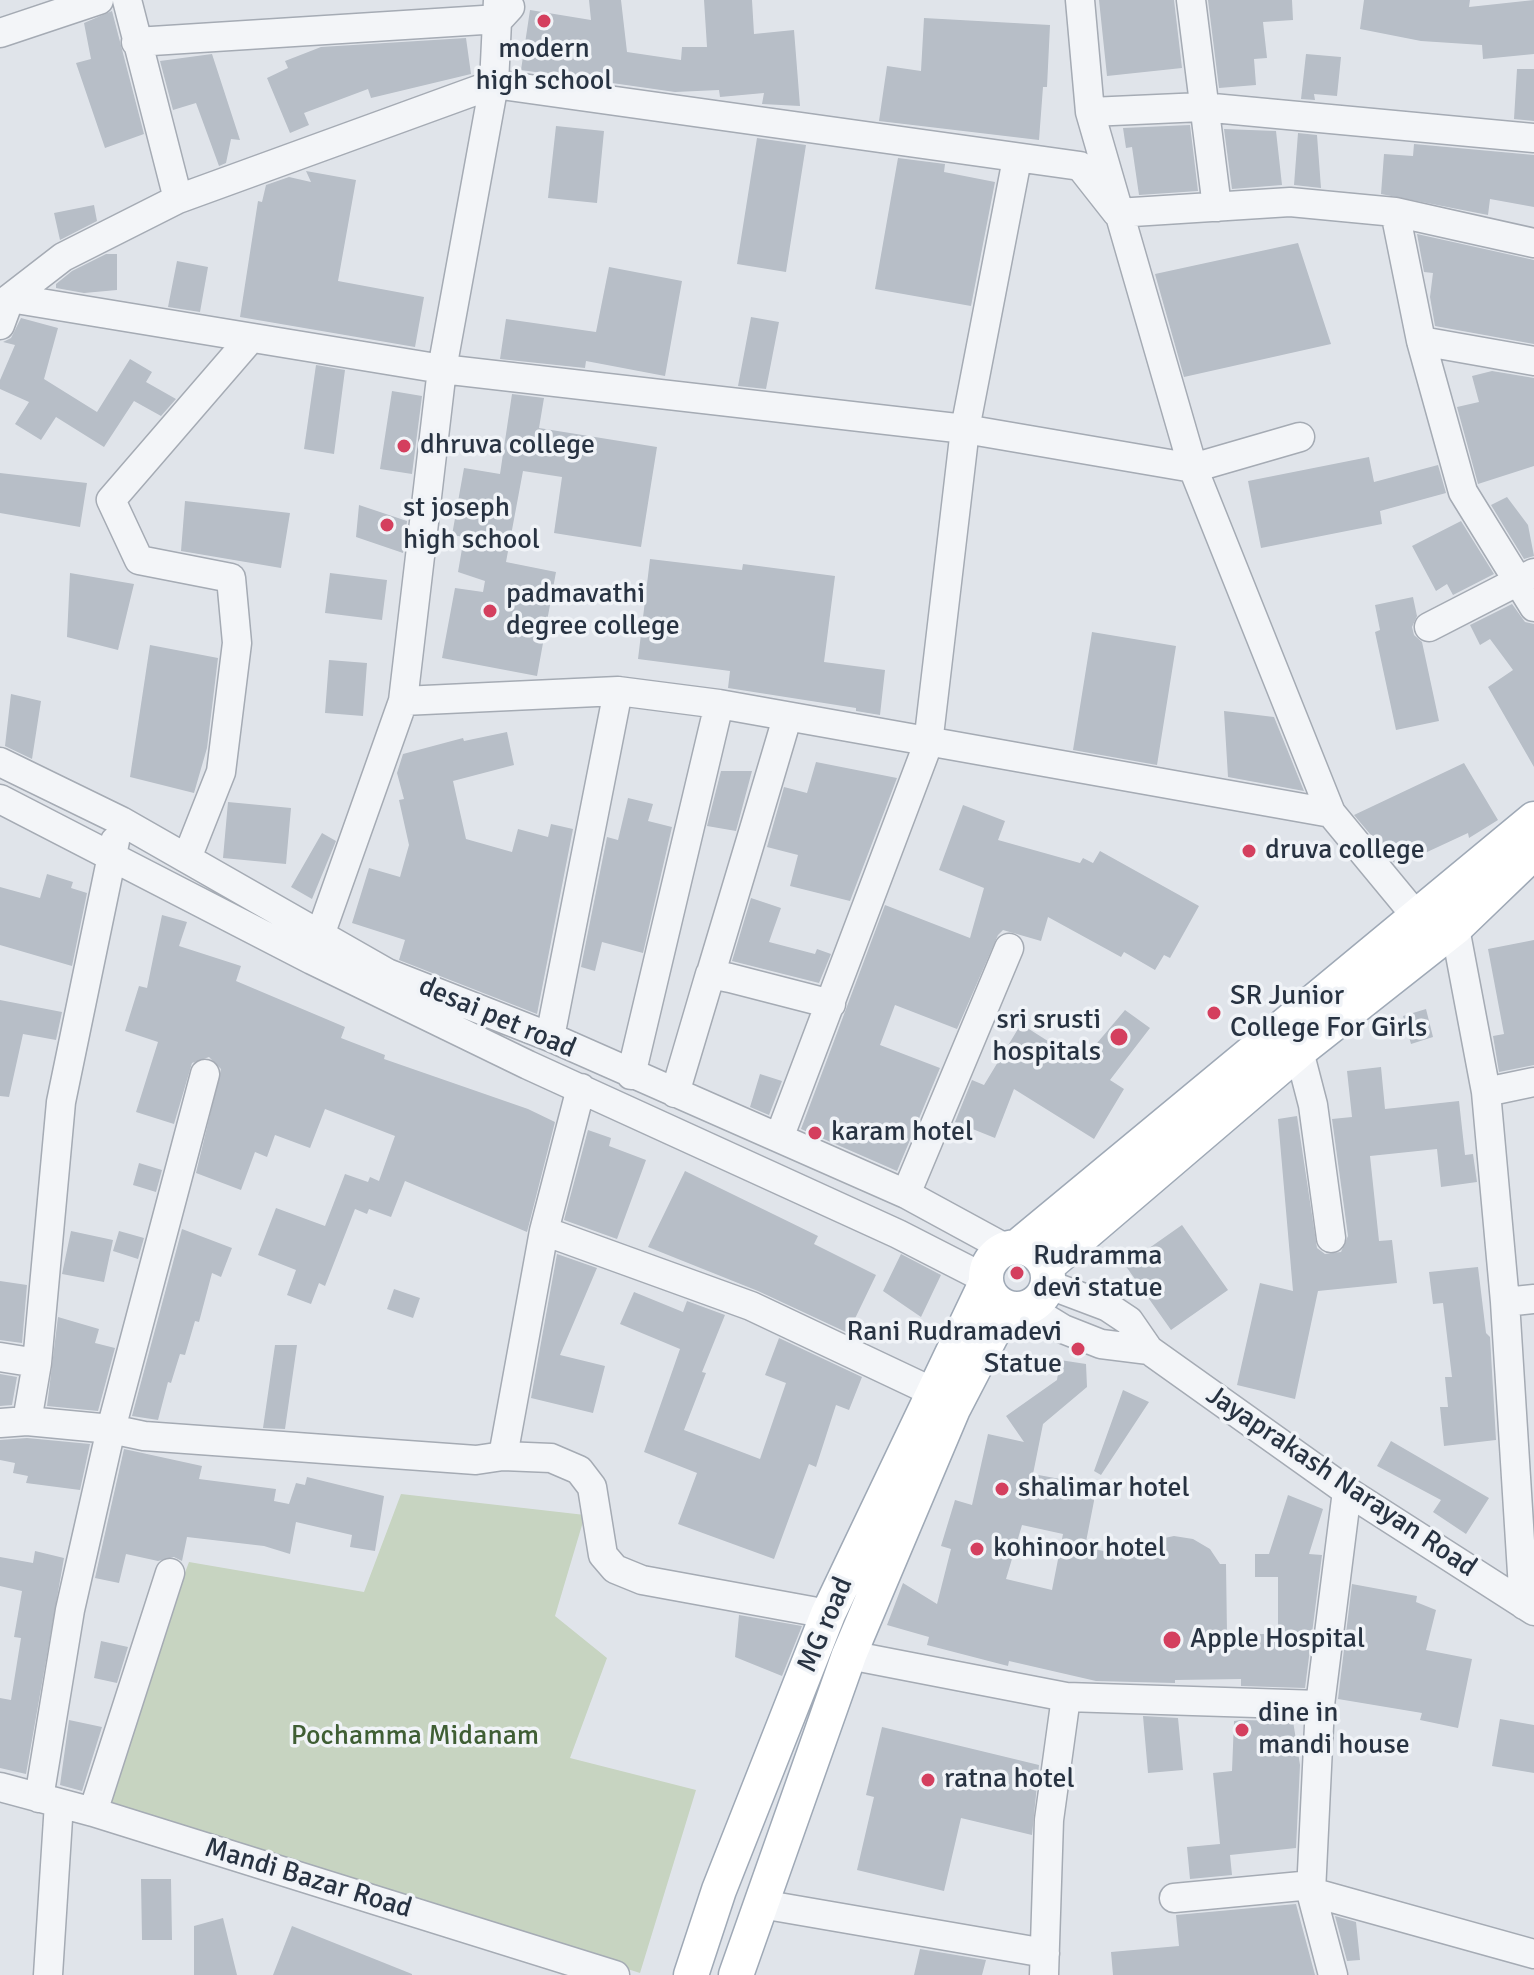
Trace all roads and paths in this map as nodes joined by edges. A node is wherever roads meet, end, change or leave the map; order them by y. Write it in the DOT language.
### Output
graph roads {
  1 [pos="99,0"];
  2 [pos="127,0"];
  3 [pos="1080,0"];
  4 [pos="1191,0"];
  5 [pos="505,6"];
  6 [pos="0,33"];
  7 [pos="136,42"];
  8 [pos="494,84"];
  9 [pos="1202,107"];
  10 [pos="1090,112"];
  11 [pos="1534,138"];
  12 [pos="1017,159"];
  13 [pos="178,199"];
  14 [pos="1217,207"];
  15 [pos="1395,212"];
  16 [pos="1117,213"];
  17 [pos="1534,243"];
  18 [pos="10,298"];
  19 [pos="0,325"];
  20 [pos="250,339"];
  21 [pos="1421,341"];
  22 [pos="1534,361"];
  23 [pos="442,369"];
  24 [pos="965,429"];
  25 [pos="1300,437"];
  26 [pos="1193,468"];
  27 [pos="1525,578"];
  28 [pos="1534,607"];
  29 [pos="1429,627"];
  30 [pos="618,691"];
  31 [pos="403,701"];
  32 [pos="719,704"];
  33 [pos="787,718"];
  34 [pos="928,744"];
  35 [pos="0,762"];
  36 [pos="0,799"];
  37 [pos="1331,813"];
  38 [pos="1534,819"];
  39 [pos="121,821"];
  40 [pos="1532,856"];
  41 [pos="111,858"];
  42 [pos="187,858"];
  43 [pos="1417,917"];
  44 [pos="1455,928"];
  45 [pos="316,948"];
  46 [pos="1009,948"];
  47 [pos="706,989"];
  48 [pos="831,1004"];
  49 [pos="550,1037"];
  50 [pos="1299,1051"];
  51 [pos="205,1074"];
  52 [pos="631,1075"];
  53 [pos="1534,1082"];
  54 [pos="581,1088"];
  55 [pos="1486,1092"];
  56 [pos="675,1093"];
  57 [pos="779,1138"];
  58 [pos="906,1194"];
  59 [pos="544,1231"];
  60 [pos="1331,1238"];
  61 [pos="1012,1248"];
  62 [pos="1016,1288"];
  63 [pos="1534,1299"];
  64 [pos="1505,1302"];
  65 [pos="0,1357"];
  66 [pos="37,1363"];
  67 [pos="933,1392"];
  68 [pos="13,1422"];
  69 [pos="111,1429"];
  70 [pos="503,1456"];
  71 [pos="1347,1491"];
  72 [pos="170,1573"];
  73 [pos="1529,1608"];
  74 [pos="828,1614"];
  75 [pos="849,1655"];
  76 [pos="1066,1697"];
  77 [pos="1320,1705"];
  78 [pos="0,1787"];
  79 [pos="49,1800"];
  80 [pos="93,1812"];
  81 [pos="1311,1888"];
  82 [pos="1174,1898"];
  83 [pos="761,1904"];
  84 [pos="1534,1954"];
  85 [pos="1044,1964"];
  86 [pos="48,1975"];
  87 [pos="615,1975"];
  88 [pos="691,1975"];
  89 [pos="736,1975"];
  90 [pos="1333,1975"];
  1 -- 6 [label="street"];
  2 -- 7 [label="street"];
  3 -- 10 [label="street"];
  4 -- 9 [label="street"];
  5 -- 7 [label="street"];
  5 -- 8 [label="street"];
  7 -- 13 [label="street"];
  8 -- 12 [label="street"];
  8 -- 13 [label="street"];
  8 -- 23 [label="street"];
  9 -- 10 [label="street"];
  9 -- 11 [label="street"];
  9 -- 14 [label="street"];
  10 -- 16 [label="street"];
  12 -- 16 [label="street"];
  12 -- 24 [label="street"];
  13 -- 18 [label="street"];
  14 -- 15 [label="street"];
  14 -- 16 [label="street"];
  15 -- 17 [label="street"];
  15 -- 21 [label="street"];
  16 -- 26 [label="street"];
  18 -- 19 [label="street"];
  18 -- 20 [label="street"];
  20 -- 23 [label="street"];
  20 -- 42 [label="street"];
  21 -- 22 [label="street"];
  21 -- 27 [label="street"];
  23 -- 24 [label="street"];
  23 -- 31 [label="street"];
  24 -- 26 [label="street"];
  24 -- 34 [label="street"];
  25 -- 26 [label="street"];
  26 -- 37 [label="street"];
  27 -- 28 [label="street"];
  27 -- 29 [label="street"];
  30 -- 31 [label="street"];
  30 -- 32 [label="street"];
  30 -- 49 [label="street"];
  31 -- 45 [label="street"];
  32 -- 33 [label="street"];
  32 -- 52 [label="street"];
  33 -- 34 [label="street"];
  33 -- 47 [label="street"];
  34 -- 37 [label="street"];
  34 -- 48 [label="street"];
  35 -- 39 [label="street, desai pet road"];
  36 -- 41 [label="street, desai pet road"];
  37 -- 43 [label="street"];
  38 -- 43 [label="main road"];
  39 -- 41 [label="street"];
  39 -- 42 [label="street, desai pet road"];
  40 -- 44 [label="main road"];
  41 -- 45 [label="street, desai pet road"];
  41 -- 66 [label="street"];
  42 -- 45 [label="street, desai pet road"];
  43 -- 44 [label="street"];
  43 -- 61 [label="main road"];
  44 -- 50 [label="main road"];
  44 -- 55 [label="street"];
  45 -- 49 [label="street, desai pet road"];
  45 -- 54 [label="street, desai pet road"];
  46 -- 58 [label="street"];
  47 -- 48 [label="street"];
  47 -- 56 [label="street"];
  48 -- 57 [label="street"];
  49 -- 52 [label="street, desai pet road"];
  50 -- 60 [label="street"];
  50 -- 62 [label="main road"];
  51 -- 69 [label="street"];
  52 -- 56 [label="street, desai pet road"];
  53 -- 55 [label="street"];
  54 -- 59 [label="street"];
  54 -- 62 [label="street, desai pet road"];
  55 -- 64 [label="street"];
  56 -- 57 [label="street, desai pet road"];
  57 -- 58 [label="street, desai pet road"];
  58 -- 61 [label="street, desai pet road"];
  59 -- 67 [label="street"];
  59 -- 70 [label="street"];
  61 -- 62 [label="main road"];
  61 -- 62 [label="main road"];
  62 -- 67 [label="main road, MG road"];
  62 -- 71 [label="street, Jayaprakash Narayan Road"];
  62 -- 75 [label="main road, MG road"];
  63 -- 64 [label="street"];
  64 -- 73 [label="street"];
  65 -- 66 [label="street"];
  66 -- 68 [label="street"];
  67 -- 74 [label="main road, MG road"];
  68 -- 69 [label="street"];
  69 -- 70 [label="street"];
  69 -- 79 [label="street"];
  70 -- 74 [label="street"];
  71 -- 73 [label="street, Jayaprakash Narayan Road"];
  71 -- 77 [label="street"];
  72 -- 80 [label="street"];
  74 -- 88 [label="main road, MG road"];
  75 -- 76 [label="street"];
  75 -- 83 [label="main road, MG road"];
  76 -- 77 [label="street"];
  76 -- 85 [label="street"];
  77 -- 81 [label="street"];
  78 -- 79 [label="street, Mandi Bazar Road"];
  79 -- 80 [label="street, Mandi Bazar Road"];
  79 -- 86 [label="street"];
  80 -- 87 [label="street, Mandi Bazar Road"];
  81 -- 82 [label="street"];
  81 -- 84 [label="street"];
  81 -- 90 [label="street"];
  83 -- 85 [label="street"];
  83 -- 89 [label="main road, MG road"];
}
